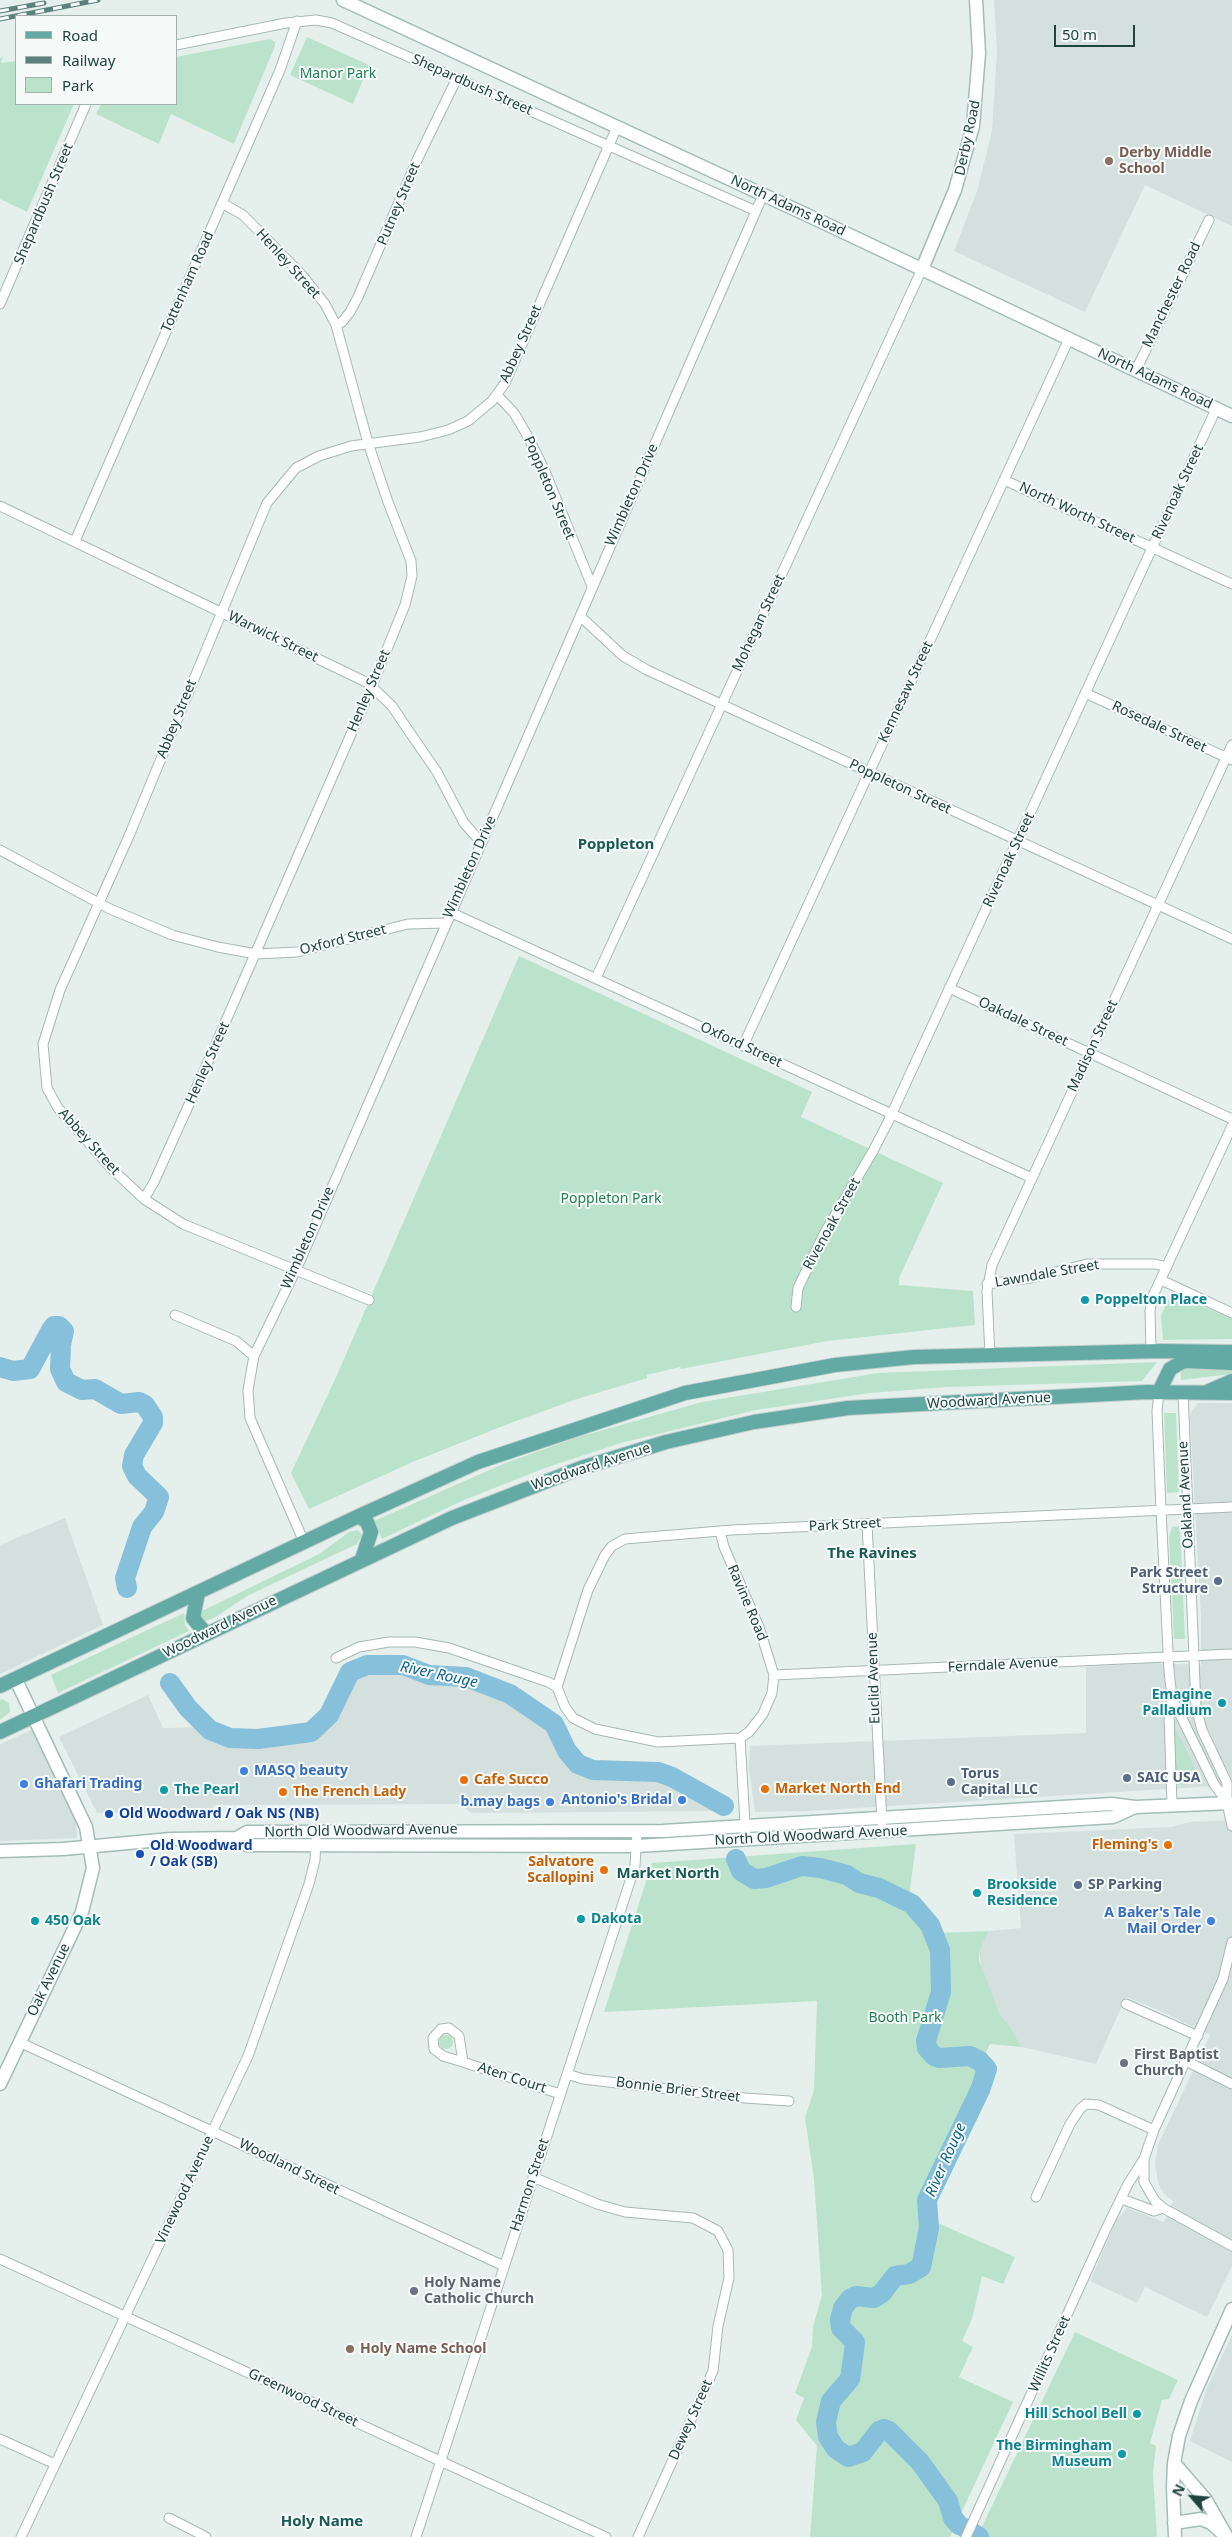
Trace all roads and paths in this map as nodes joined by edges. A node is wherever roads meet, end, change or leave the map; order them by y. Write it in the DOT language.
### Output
graph roads {
  1 [pos="343,0"];
  2 [pos="976,0"];
  3 [pos="297,22"];
  4 [pos="178,45"];
  5 [pos="456,78"];
  6 [pos="86,105"];
  7 [pos="617,126"];
  8 [pos="608,145"];
  9 [pos="763,195"];
  10 [pos="222,203"];
  11 [pos="756,211"];
  12 [pos="1209,220"];
  13 [pos="922,269"];
  14 [pos="0,304"];
  15 [pos="336,325"];
  16 [pos="1069,339"];
  17 [pos="1136,370"];
  18 [pos="497,395"];
  19 [pos="1216,408"];
  20 [pos="1232,416"];
  21 [pos="368,443"];
  22 [pos="1004,480"];
  23 [pos="0,506"];
  24 [pos="75,541"];
  25 [pos="1152,548"];
  26 [pos="1232,584"];
  27 [pos="592,586"];
  28 [pos="221,612"];
  29 [pos="580,616"];
  30 [pos="372,686"];
  31 [pos="1085,693"];
  32 [pos="722,705"];
  33 [pos="1232,745"];
  34 [pos="1229,759"];
  35 [pos="869,773"];
  36 [pos="1017,841"];
  37 [pos="481,842"];
  38 [pos="0,850"];
  39 [pos="99,903"];
  40 [pos="1158,905"];
  41 [pos="450,912"];
  42 [pos="446,923"];
  43 [pos="1232,939"];
  44 [pos="256,954"];
  45 [pos="596,978"];
  46 [pos="949,988"];
  47 [pos="743,1046"];
  48 [pos="1089,1053"];
  49 [pos="891,1114"];
  50 [pos="1232,1119"];
  51 [pos="1232,1126"];
  52 [pos="1032,1178"];
  53 [pos="144,1199"];
  54 [pos="1167,1267"];
  55 [pos="295,1270"];
  56 [pos="1161,1280"];
  57 [pos="987,1284"];
  58 [pos="369,1300"];
  59 [pos="796,1307"];
  60 [pos="1232,1313"];
  61 [pos="175,1315"];
  62 [pos="1152,1352"];
  63 [pos="1232,1352"];
  64 [pos="254,1356"];
  65 [pos="990,1356"];
  66 [pos="1232,1363"];
  67 [pos="1232,1381"];
  68 [pos="1158,1392"];
  69 [pos="1182,1392"];
  70 [pos="1206,1392"];
  71 [pos="1232,1393"];
  72 [pos="1232,1507"];
  73 [pos="1187,1509"];
  74 [pos="1161,1510"];
  75 [pos="359,1516"];
  76 [pos="866,1524"];
  77 [pos="720,1531"];
  78 [pos="304,1542"];
  79 [pos="362,1559"];
  80 [pos="198,1593"];
  81 [pos="206,1634"];
  82 [pos="1232,1654"];
  83 [pos="1194,1656"];
  84 [pos="1168,1657"];
  85 [pos="336,1658"];
  86 [pos="874,1671"];
  87 [pos="774,1675"];
  88 [pos="16,1680"];
  89 [pos="0,1686"];
  90 [pos="557,1687"];
  91 [pos="1172,1698"];
  92 [pos="34,1717"];
  93 [pos="0,1732"];
  94 [pos="740,1738"];
  95 [pos="1230,1803"];
  96 [pos="1172,1804"];
  97 [pos="1135,1807"];
  98 [pos="882,1818"];
  99 [pos="1232,1826"];
  100 [pos="486,1830"];
  101 [pos="637,1832"];
  102 [pos="882,1832"];
  103 [pos="746,1833"];
  104 [pos="316,1839"];
  105 [pos="485,1846"];
  106 [pos="637,1846"];
  107 [pos="89,1847"];
  108 [pos="0,1851"];
  109 [pos="1232,1942"];
  110 [pos="1126,2004"];
  111 [pos="1198,2036"];
  112 [pos="19,2042"];
  113 [pos="1186,2061"];
  114 [pos="463,2062"];
  115 [pos="566,2074"];
  116 [pos="0,2084"];
  117 [pos="1232,2084"];
  118 [pos="560,2094"];
  119 [pos="790,2101"];
  120 [pos="1154,2130"];
  121 [pos="213,2131"];
  122 [pos="1144,2159"];
  123 [pos="533,2177"];
  124 [pos="1036,2196"];
  125 [pos="1122,2199"];
  126 [pos="1163,2208"];
  127 [pos="1232,2246"];
  128 [pos="0,2259"];
  129 [pos="504,2266"];
  130 [pos="1232,2309"];
  131 [pos="125,2316"];
  132 [pos="0,2439"];
  133 [pos="441,2461"];
  134 [pos="1174,2463"];
  135 [pos="55,2464"];
  136 [pos="169,2518"];
  137 [pos="1174,2522"];
  138 [pos="21,2537"];
  139 [pos="206,2537"];
  140 [pos="416,2537"];
  141 [pos="606,2537"];
  142 [pos="638,2537"];
  143 [pos="966,2537"];
  144 [pos="1175,2537"];
  145 [pos="1227,2537"];
  1 -- 7 [label="street, North Adams Road"];
  2 -- 13 [label="street, Derby Road"];
  3 -- 4 [label="street, Shepardbush Street"];
  3 -- 5 [label="street, Shepardbush Street"];
  3 -- 10 [label="street, Tottenham Road"];
  5 -- 8 [label="street, Shepardbush Street"];
  5 -- 15 [label="street, Putney Street"];
  6 -- 14 [label="street, Shepardbush Street"];
  7 -- 8 [label="street, Abbey Street"];
  7 -- 9 [label="street, North Adams Road"];
  8 -- 11 [label="street, Shepardbush Street"];
  8 -- 18 [label="street, Abbey Street"];
  9 -- 11 [label="street, Wimbleton Drive"];
  9 -- 13 [label="street, North Adams Road"];
  10 -- 15 [label="street, Henley Street"];
  10 -- 24 [label="street, Tottenham Road"];
  11 -- 27 [label="street, Wimbleton Drive"];
  12 -- 17 [label="street, Manchester Road"];
  13 -- 16 [label="street, North Adams Road"];
  13 -- 32 [label="street, Mohegan Street"];
  15 -- 21 [label="street, Henley Street"];
  16 -- 17 [label="street, North Adams Road"];
  16 -- 22 [label="street, Kennesaw Street"];
  17 -- 19 [label="street, North Adams Road"];
  18 -- 21 [label="street, Abbey Street"];
  18 -- 27 [label="street, Poppleton Street"];
  19 -- 20 [label="street, North Adams Road"];
  19 -- 25 [label="street, Rivenoak Street"];
  21 -- 28 [label="street, Abbey Street"];
  21 -- 30 [label="street, Henley Street"];
  22 -- 25 [label="street, North Worth Street"];
  22 -- 35 [label="street, Kennesaw Street"];
  23 -- 24 [label="street, Warwick Street"];
  24 -- 28 [label="street, Warwick Street"];
  25 -- 26 [label="street, North Worth Street"];
  25 -- 31 [label="street, Rivenoak Street"];
  27 -- 29 [label="street, Wimbleton Drive"];
  28 -- 30 [label="street, Warwick Street"];
  28 -- 39 [label="street, Abbey Street"];
  29 -- 32 [label="street, Poppleton Street"];
  29 -- 37 [label="street, Wimbleton Drive"];
  30 -- 37 [label="street, Warwick Street"];
  30 -- 44 [label="street, Henley Street"];
  31 -- 34 [label="street, Rosedale Street"];
  31 -- 36 [label="street, Rivenoak Street"];
  32 -- 35 [label="street, Poppleton Street"];
  32 -- 45 [label="street, Mohegan Street"];
  33 -- 34 [label="street, Madison Street"];
  34 -- 40 [label="street, Madison Street"];
  35 -- 36 [label="street, Poppleton Street"];
  35 -- 47 [label="street, Kennesaw Street"];
  36 -- 40 [label="street, Poppleton Street"];
  36 -- 46 [label="street, Rivenoak Street"];
  37 -- 41 [label="street, Wimbleton Drive"];
  38 -- 39 [label="street, Oxford Street"];
  39 -- 44 [label="street, Oxford Street"];
  39 -- 53 [label="street, Abbey Street"];
  40 -- 43 [label="street, Poppleton Street"];
  40 -- 48 [label="street, Madison Street"];
  41 -- 42 [label="street, Wimbleton Drive"];
  41 -- 45 [label="street, Oxford Street"];
  42 -- 44 [label="street, Oxford Street"];
  42 -- 55 [label="street, Wimbleton Drive"];
  44 -- 53 [label="street, Henley Street"];
  45 -- 47 [label="street, Oxford Street"];
  46 -- 48 [label="street, Oakdale Street"];
  46 -- 49 [label="street, Rivenoak Street"];
  47 -- 49 [label="street, Oxford Street"];
  48 -- 50 [label="street, Oakdale Street"];
  48 -- 52 [label="street, Madison Street"];
  49 -- 52 [label="street, Oxford Street"];
  49 -- 59 [label="street, Rivenoak Street"];
  51 -- 54 [label="street"];
  52 -- 57 [label="street, Madison Street"];
  53 -- 55 [label="street, Abbey Street"];
  54 -- 56 [label="street"];
  54 -- 57 [label="street, Lawndale Street"];
  55 -- 58 [label="street, Abbey Street"];
  55 -- 64 [label="street, Wimbleton Drive"];
  56 -- 60 [label="street"];
  56 -- 62 [label="street"];
  57 -- 65 [label="street, Madison Street"];
  61 -- 64 [label="street"];
  62 -- 63 [label="main road"];
  62 -- 65 [label="main road"];
  64 -- 78 [label="street, Wimbleton Drive"];
  65 -- 75 [label="main road"];
  66 -- 68 [label="main road"];
  67 -- 70 [label="main road"];
  68 -- 69 [label="main road, Woodward Avenue"];
  68 -- 74 [label="street, Oakland Avenue"];
  68 -- 79 [label="main road, Woodward Avenue"];
  69 -- 70 [label="main road, Woodward Avenue"];
  69 -- 73 [label="street, Oakland Avenue"];
  70 -- 71 [label="main road, Woodward Avenue"];
  72 -- 73 [label="street, Park Street"];
  73 -- 74 [label="street, Park Street"];
  73 -- 83 [label="street, Oakland Avenue"];
  74 -- 76 [label="street, Park Street"];
  74 -- 84 [label="street, Oakland Avenue"];
  75 -- 78 [label="main road"];
  75 -- 79 [label="main road"];
  76 -- 77 [label="street, Park Street"];
  76 -- 86 [label="street, Euclid Avenue"];
  77 -- 87 [label="street, Ravine Road"];
  77 -- 90 [label="street, Park Street"];
  78 -- 80 [label="main road"];
  79 -- 81 [label="main road, Woodward Avenue"];
  80 -- 81 [label="main road"];
  80 -- 88 [label="main road"];
  81 -- 92 [label="main road, Woodward Avenue"];
  82 -- 83 [label="street, Ferndale Avenue"];
  83 -- 84 [label="street, Ferndale Avenue"];
  83 -- 95 [label="street, Oakland Avenue"];
  84 -- 86 [label="street, Ferndale Avenue"];
  84 -- 91 [label="street, Oakland Avenue"];
  85 -- 90 [label="street"];
  86 -- 87 [label="street, Ferndale Avenue"];
  86 -- 98 [label="street, Euclid Avenue"];
  87 -- 94 [label="street"];
  88 -- 89 [label="main road"];
  88 -- 92 [label="street, Oak Avenue"];
  90 -- 94 [label="street"];
  91 -- 95 [label="street, Oakland Avenue"];
  91 -- 96 [label="street, Oakland Avenue"];
  92 -- 93 [label="main road, Woodward Avenue"];
  92 -- 107 [label="street, Oak Avenue"];
  94 -- 103 [label="street"];
  95 -- 96 [label="street, North Old Woodward Avenue"];
  95 -- 99 [label="street"];
  96 -- 97 [label="street, North Old Woodward Avenue"];
  97 -- 98 [label="street, North Old Woodward Avenue"];
  97 -- 102 [label="street, North Old Woodward Avenue"];
  98 -- 102 [label="street, Euclid Avenue"];
  98 -- 103 [label="street, North Old Woodward Avenue"];
  100 -- 101 [label="street, North Old Woodward Avenue"];
  100 -- 104 [label="street, North Old Woodward Avenue"];
  100 -- 105 [label="street"];
  101 -- 103 [label="street, North Old Woodward Avenue"];
  101 -- 106 [label="street, Harmon Street"];
  102 -- 103 [label="street, North Old Woodward Avenue"];
  103 -- 106 [label="street, North Old Woodward Avenue"];
  104 -- 105 [label="street, North Old Woodward Avenue"];
  104 -- 107 [label="street, North Old Woodward Avenue"];
  104 -- 121 [label="street, Vinewood Avenue"];
  105 -- 106 [label="street, North Old Woodward Avenue"];
  106 -- 115 [label="street, Harmon Street"];
  107 -- 108 [label="street, North Old Woodward Avenue"];
  107 -- 112 [label="street, Oak Avenue"];
  109 -- 111 [label="street, Willits Street"];
  110 -- 111 [label="street"];
  111 -- 113 [label="street, Willits Street"];
  112 -- 116 [label="street, Oak Avenue"];
  112 -- 121 [label="street, Woodland Street"];
  113 -- 117 [label="street"];
  113 -- 120 [label="street, Willits Street"];
  114 -- 118 [label="street, Aten Court"];
  115 -- 118 [label="street, Harmon Street"];
  115 -- 119 [label="street, Bonnie Brier Street"];
  118 -- 123 [label="street, Harmon Street"];
  120 -- 122 [label="street, Willits Street"];
  120 -- 124 [label="street"];
  121 -- 129 [label="street, Woodland Street"];
  121 -- 131 [label="street, Vinewood Avenue"];
  122 -- 125 [label="street, Willits Street"];
  122 -- 126 [label="street"];
  123 -- 129 [label="street, Harmon Street"];
  123 -- 142 [label="street, Dewey Street"];
  125 -- 126 [label="street"];
  125 -- 143 [label="street, Willits Street"];
  126 -- 127 [label="street"];
  128 -- 131 [label="street, Greenwood Street"];
  129 -- 133 [label="street, Harmon Street"];
  130 -- 134 [label="street"];
  131 -- 133 [label="street, Greenwood Street"];
  131 -- 135 [label="street, Vinewood Avenue"];
  132 -- 135 [label="street"];
  133 -- 140 [label="street, Harmon Street"];
  133 -- 141 [label="street, Greenwood Street"];
  134 -- 137 [label="street"];
  134 -- 145 [label="street"];
  135 -- 138 [label="street, Vinewood Avenue"];
  136 -- 139 [label="street"];
  137 -- 144 [label="street"];
  137 -- 145 [label="street"];
}
